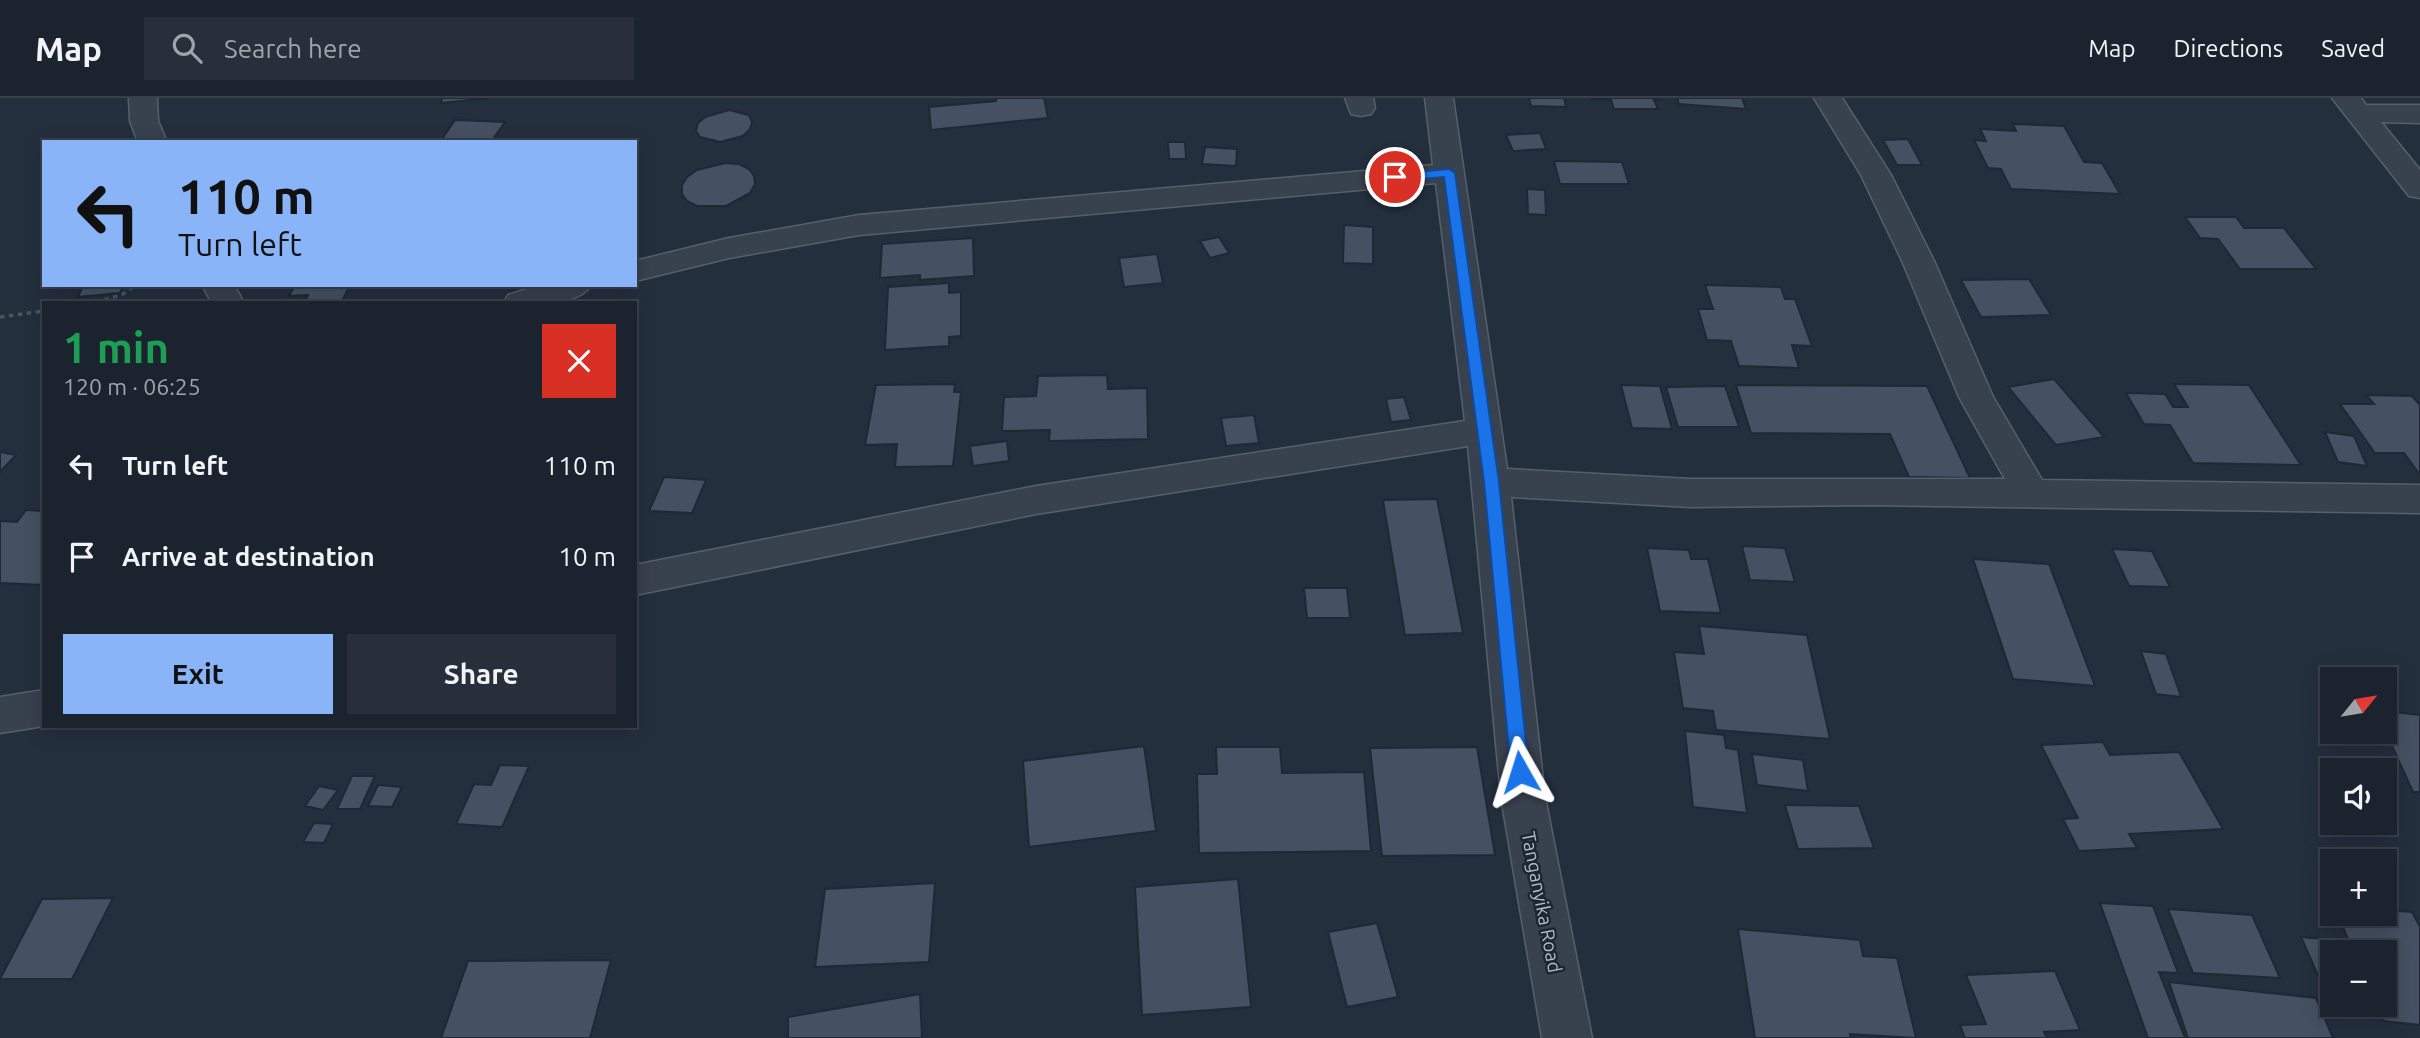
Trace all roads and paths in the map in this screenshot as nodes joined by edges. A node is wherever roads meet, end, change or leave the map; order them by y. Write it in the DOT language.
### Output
graph roads {
  1 [pos="143,98"];
  2 [pos="1439,98"];
  3 [pos="1828,98"];
  4 [pos="2352,105"];
  5 [pos="2420,114"];
  6 [pos="152,140"];
  7 [pos="1449,173"];
  8 [pos="2420,189"];
  9 [pos="637,271"];
  10 [pos="133,287"];
  11 [pos="569,287"];
  12 [pos="102,301"];
  13 [pos="526,301"];
  14 [pos="42,311"];
  15 [pos="0,317"];
  16 [pos="1485,431"];
  17 [pos="1491,482"];
  18 [pos="2032,495"];
  19 [pos="2420,499"];
  20 [pos="637,580"];
  21 [pos="42,708"];
  22 [pos="0,715"];
  23 [pos="1567,1038"];
  1 -- 6 [label="street"];
  2 -- 7 [label="street, Tanganyika Road"];
  3 -- 18 [label="street"];
  4 -- 5 [label="street"];
  4 -- 8 [label="street"];
  7 -- 9 [label="street"];
  7 -- 16 [label="street, Tanganyika Road"];
  10 -- 12 [label="path"];
  11 -- 13 [label="street"];
  14 -- 15 [label="path"];
  16 -- 17 [label="street, Tanganyika Road"];
  16 -- 20 [label="street"];
  17 -- 18 [label="street"];
  17 -- 23 [label="street, Tanganyika Road"];
  18 -- 19 [label="street"];
  21 -- 22 [label="street"];
}
